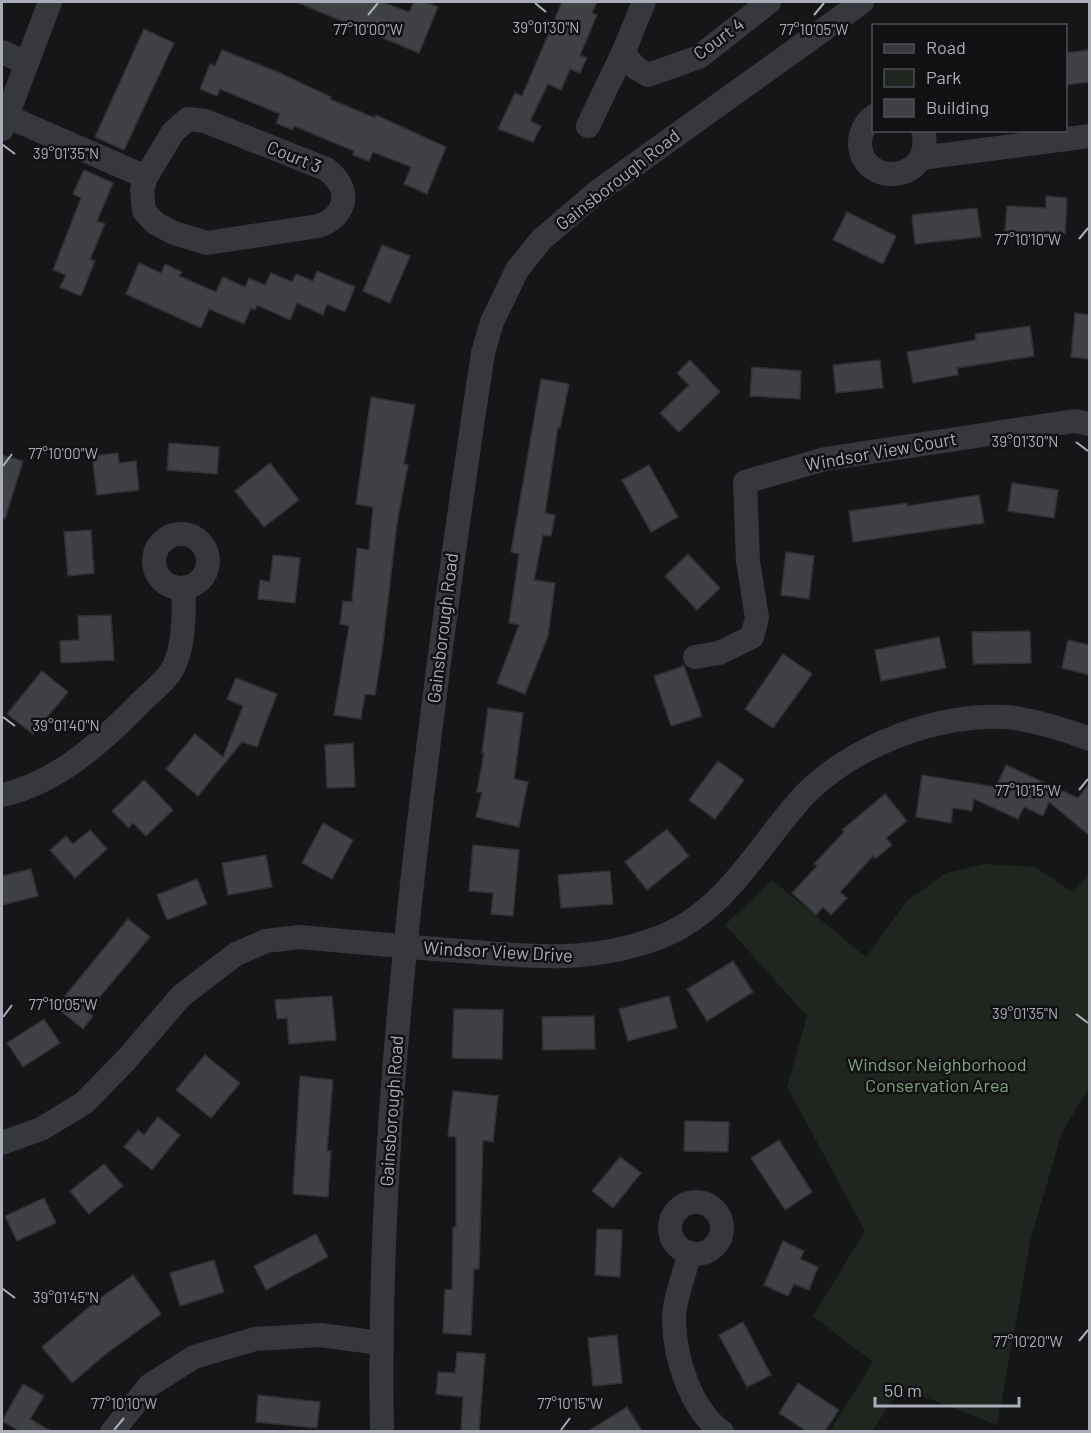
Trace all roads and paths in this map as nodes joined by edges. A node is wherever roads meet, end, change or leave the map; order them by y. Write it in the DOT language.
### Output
graph roads {
  1 [pos="50,2"];
  2 [pos="644,2"];
  3 [pos="769,2"];
  4 [pos="862,2"];
  5 [pos="2,52"];
  6 [pos="623,53"];
  7 [pos="26,63"];
  8 [pos="872,117"];
  9 [pos="4,123"];
  10 [pos="588,126"];
  11 [pos="923,132"];
  12 [pos="1089,136"];
  13 [pos="921,158"];
  14 [pos="146,177"];
  15 [pos="1089,424"];
  16 [pos="183,588"];
  17 [pos="695,657"];
  18 [pos="1089,739"];
  19 [pos="2,795"];
  20 [pos="404,947"];
  21 [pos="2,1143"];
  22 [pos="690,1253"];
  23 [pos="380,1342"];
  24 [pos="112,1431"];
  25 [pos="382,1431"];
  26 [pos="722,1431"];
  1 -- 7 [label="street"];
  2 -- 6 [label="street"];
  3 -- 6 [label="street, Court 4"];
  4 -- 20 [label="street, Gainsborough Road"];
  5 -- 7 [label="street"];
  6 -- 10 [label="street"];
  7 -- 9 [label="street"];
  8 -- 13 [label="street"];
  9 -- 14 [label="street"];
  11 -- 13 [label="street"];
  12 -- 13 [label="street"];
  14 -- 14 [label="street, Court 3"];
  15 -- 17 [label="street, Windsor View Court"];
  16 -- 19 [label="street"];
  18 -- 20 [label="street, Windsor View Drive"];
  20 -- 21 [label="street, Windsor View Drive"];
  20 -- 23 [label="street, Gainsborough Road"];
  22 -- 26 [label="street"];
  23 -- 24 [label="street"];
  23 -- 25 [label="street, Gainsborough Road"];
}
